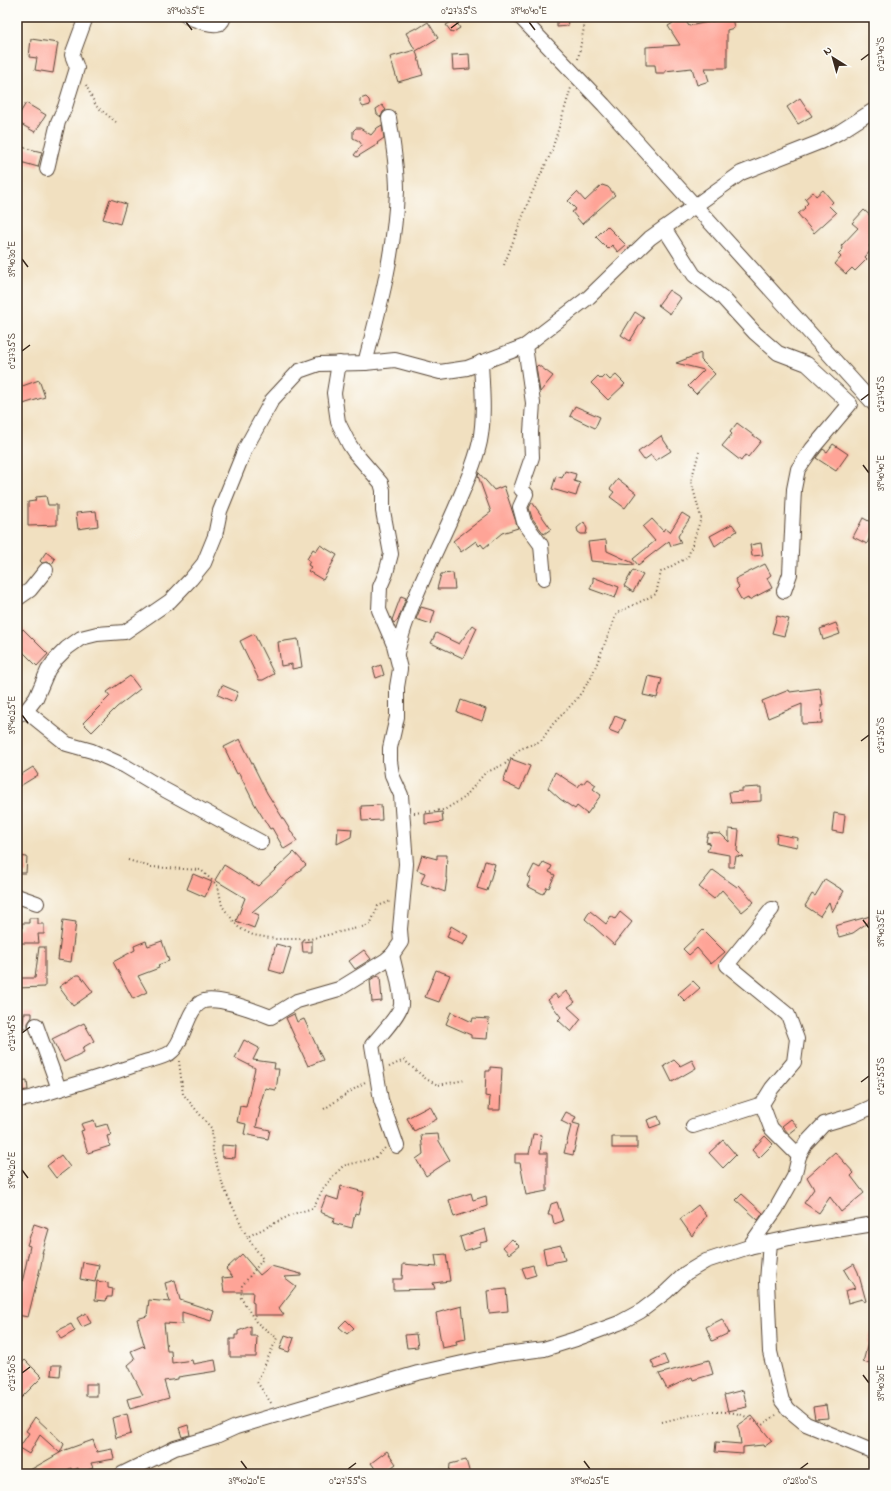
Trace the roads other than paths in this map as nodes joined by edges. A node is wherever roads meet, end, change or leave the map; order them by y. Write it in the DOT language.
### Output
graph roads {
  1 [pos="86,17"];
  2 [pos="188,17"];
  3 [pos="224,17"];
  4 [pos="520,17"];
  5 [pos="874,110"];
  6 [pos="389,118"];
  7 [pos="47,169"];
  8 [pos="695,206"];
  9 [pos="664,228"];
  10 [pos="525,346"];
  11 [pos="481,362"];
  12 [pos="339,363"];
  13 [pos="365,363"];
  14 [pos="874,404"];
  15 [pos="46,570"];
  16 [pos="544,578"];
  17 [pos="784,591"];
  18 [pos="17,599"];
  19 [pos="396,654"];
  20 [pos="21,713"];
  21 [pos="261,842"];
  22 [pos="17,896"];
  23 [pos="37,903"];
  24 [pos="772,909"];
  25 [pos="392,955"];
  26 [pos="36,1025"];
  27 [pos="59,1089"];
  28 [pos="17,1100"];
  29 [pos="762,1104"];
  30 [pos="874,1106"];
  31 [pos="692,1126"];
  32 [pos="395,1142"];
  33 [pos="799,1156"];
  34 [pos="874,1224"];
  35 [pos="770,1242"];
  36 [pos="749,1247"];
  37 [pos="874,1452"];
  38 [pos="122,1474"];
  1 -- 7 [label="street"];
  2 -- 3 [label="street"];
  4 -- 8 [label="street"];
  5 -- 8 [label="street"];
  6 -- 13 [label="street"];
  8 -- 9 [label="street"];
  8 -- 14 [label="street"];
  9 -- 10 [label="street"];
  9 -- 17 [label="street"];
  10 -- 11 [label="street"];
  10 -- 16 [label="street"];
  11 -- 13 [label="street"];
  11 -- 19 [label="street"];
  12 -- 13 [label="street"];
  12 -- 19 [label="street"];
  12 -- 20 [label="street"];
  15 -- 18 [label="street"];
  19 -- 25 [label="street"];
  20 -- 21 [label="street"];
  22 -- 23 [label="street"];
  24 -- 29 [label="street"];
  25 -- 27 [label="street"];
  25 -- 32 [label="street"];
  26 -- 27 [label="street"];
  27 -- 28 [label="street"];
  29 -- 31 [label="street"];
  29 -- 33 [label="street"];
  30 -- 33 [label="street"];
  33 -- 36 [label="street"];
  34 -- 35 [label="street"];
  35 -- 36 [label="street"];
  35 -- 37 [label="street"];
  36 -- 38 [label="street"];
}
